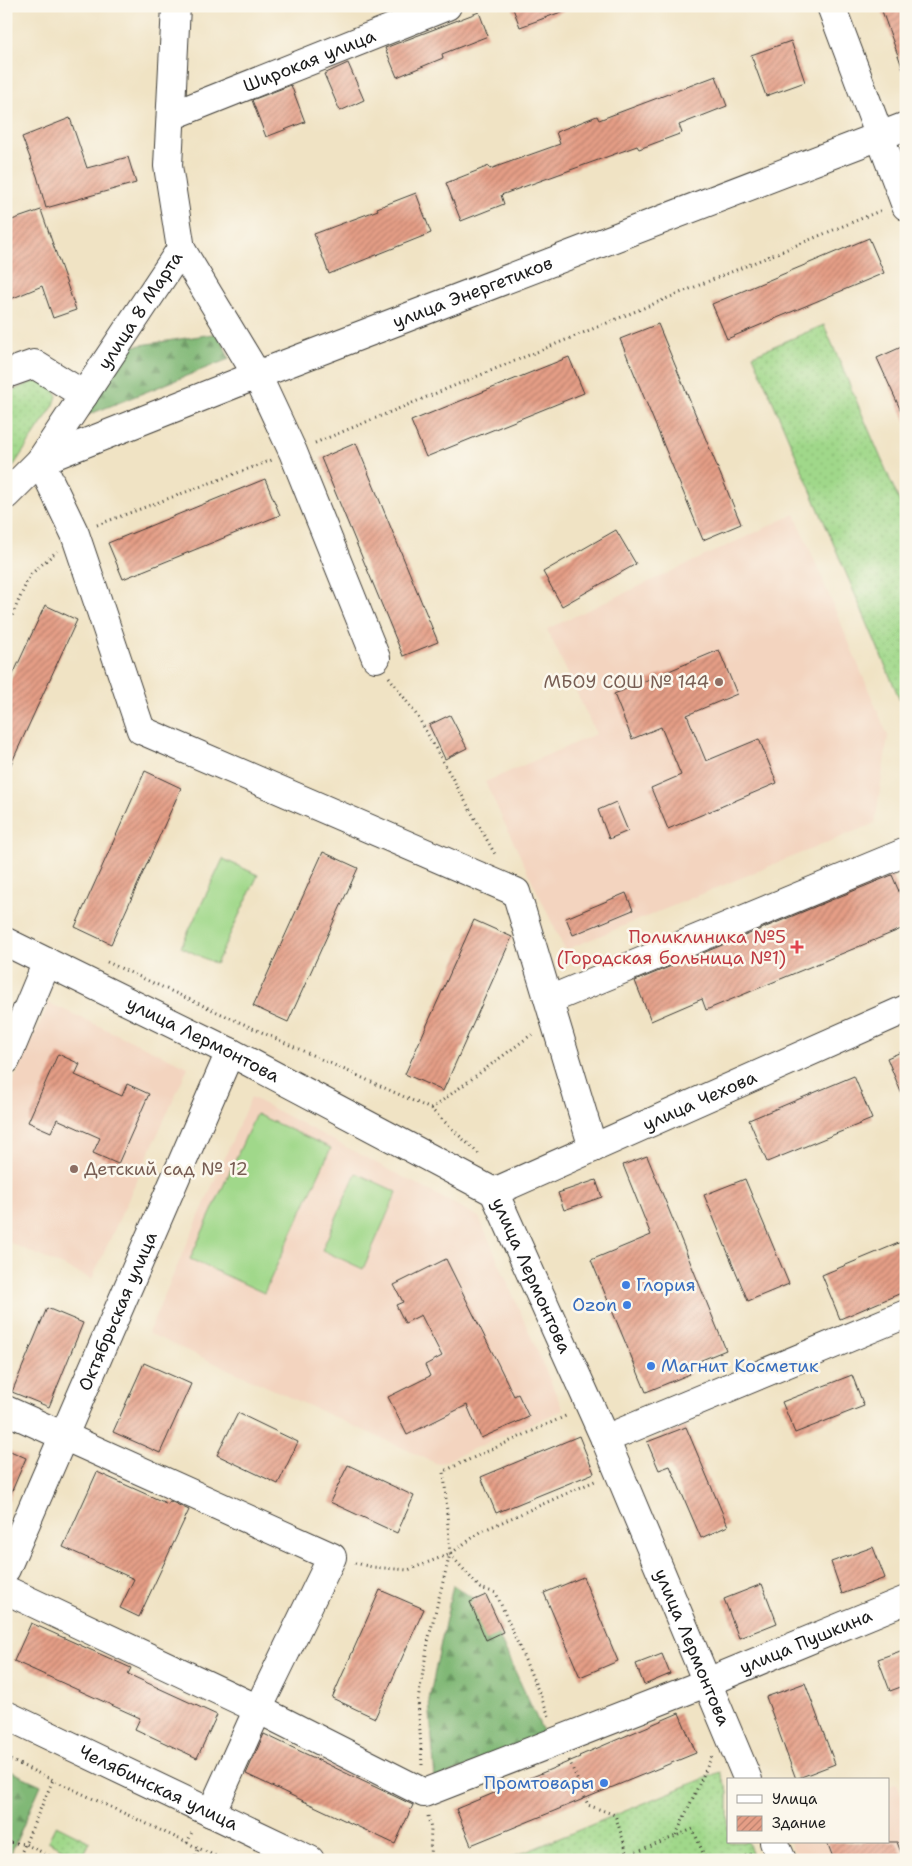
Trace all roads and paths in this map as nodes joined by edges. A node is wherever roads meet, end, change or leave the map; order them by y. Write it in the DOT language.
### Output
graph roads {
  1 [pos="176,6"];
  2 [pos="447,6"];
  3 [pos="831,6"];
  4 [pos="171,116"];
  5 [pos="906,126"];
  6 [pos="879,138"];
  7 [pos="905,203"];
  8 [pos="181,248"];
  9 [pos="6,374"];
  10 [pos="257,375"];
  11 [pos="84,395"];
  12 [pos="293,452"];
  13 [pos="40,461"];
  14 [pos="6,495"];
  15 [pos="75,534"];
  16 [pos="6,629"];
  17 [pos="376,658"];
  18 [pos="906,852"];
  19 [pos="497,859"];
  20 [pos="6,942"];
  21 [pos="47,962"];
  22 [pos="106,962"];
  23 [pos="551,1009"];
  24 [pos="906,1009"];
  25 [pos="230,1052"];
  26 [pos="6,1060"];
  27 [pos="431,1109"];
  28 [pos="593,1148"];
  29 [pos="486,1161"];
  30 [pos="494,1192"];
  31 [pos="906,1314"];
  32 [pos="6,1410"];
  33 [pos="576,1412"];
  34 [pos="64,1436"];
  35 [pos="605,1439"];
  36 [pos="618,1471"];
  37 [pos="450,1554"];
  38 [pos="332,1558"];
  39 [pos="6,1569"];
  40 [pos="6,1590"];
  41 [pos="906,1600"];
  42 [pos="707,1682"];
  43 [pos="258,1708"];
  44 [pos="6,1715"];
  45 [pos="560,1740"];
  46 [pos="713,1753"];
  47 [pos="6,1758"];
  48 [pos="747,1778"];
  49 [pos="53,1780"];
  50 [pos="424,1793"];
  51 [pos="211,1813"];
  52 [pos="676,1836"];
  53 [pos="6,1842"];
  54 [pos="25,1844"];
  55 [pos="199,1848"];
  56 [pos="763,1848"];
  57 [pos="628,1855"];
  58 [pos="617,1859"];
  59 [pos="18,1860"];
  60 [pos="58,1860"];
  61 [pos="194,1860"];
  62 [pos="224,1860"];
  63 [pos="310,1860"];
  64 [pos="430,1860"];
  65 [pos="706,1860"];
  66 [pos="736,1860"];
  67 [pos="782,1860"];
  1 -- 4 [label="street, улица 8 Марта"];
  2 -- 4 [label="street, Широкая улица"];
  3 -- 6 [label="street"];
  4 -- 8 [label="street, улица 8 Марта"];
  5 -- 6 [label="street, улица Энергетиков"];
  6 -- 7 [label="street"];
  6 -- 10 [label="street, улица Энергетиков"];
  7 -- 12 [label="path"];
  8 -- 10 [label="street"];
  8 -- 11 [label="street, улица 8 Марта"];
  9 -- 11 [label="street"];
  10 -- 12 [label="street"];
  10 -- 13 [label="street, улица Энергетиков"];
  11 -- 13 [label="street, улица 8 Марта"];
  12 -- 15 [label="path"];
  12 -- 17 [label="street"];
  13 -- 14 [label="street, улица 8 Марта"];
  13 -- 15 [label="street"];
  15 -- 16 [label="path"];
  15 -- 23 [label="street"];
  17 -- 19 [label="path"];
  18 -- 23 [label="street"];
  20 -- 21 [label="street, улица Лермонтова"];
  21 -- 25 [label="street, улица Лермонтова"];
  21 -- 26 [label="street"];
  22 -- 27 [label="path"];
  23 -- 27 [label="path"];
  23 -- 28 [label="street"];
  24 -- 28 [label="street, улица Чехова"];
  25 -- 30 [label="street, улица Лермонтова"];
  25 -- 34 [label="street, Октябрьская улица"];
  27 -- 29 [label="path"];
  28 -- 30 [label="street, улица Чехова"];
  30 -- 35 [label="street, улица Лермонтова"];
  31 -- 35 [label="street"];
  32 -- 34 [label="street"];
  33 -- 37 [label="path"];
  34 -- 38 [label="street"];
  34 -- 39 [label="street, Октябрьская улица"];
  35 -- 36 [label="street, улица Лермонтова"];
  36 -- 37 [label="path"];
  36 -- 42 [label="street, улица Лермонтова"];
  37 -- 38 [label="path"];
  37 -- 45 [label="path"];
  37 -- 50 [label="path"];
  38 -- 43 [label="street"];
  40 -- 43 [label="street"];
  41 -- 42 [label="street, улица Пушкина"];
  42 -- 45 [label="street, улица Пушкина"];
  42 -- 48 [label="street, улица Лермонтова"];
  43 -- 50 [label="street"];
  43 -- 51 [label="street"];
  44 -- 51 [label="street, Челябинская улица"];
  45 -- 50 [label="street, улица Пушкина"];
  45 -- 57 [label="path"];
  46 -- 52 [label="path"];
  47 -- 49 [label="path"];
  49 -- 54 [label="path"];
  49 -- 55 [label="path"];
  50 -- 64 [label="path"];
  51 -- 63 [label="street, Челябинская улица"];
  52 -- 57 [label="path"];
  52 -- 65 [label="path"];
  53 -- 54 [label="path"];
  54 -- 59 [label="path"];
  54 -- 60 [label="path"];
  55 -- 61 [label="path"];
  55 -- 62 [label="path"];
  56 -- 66 [label="path"];
  56 -- 67 [label="street"];
  57 -- 58 [label="path"];
}
